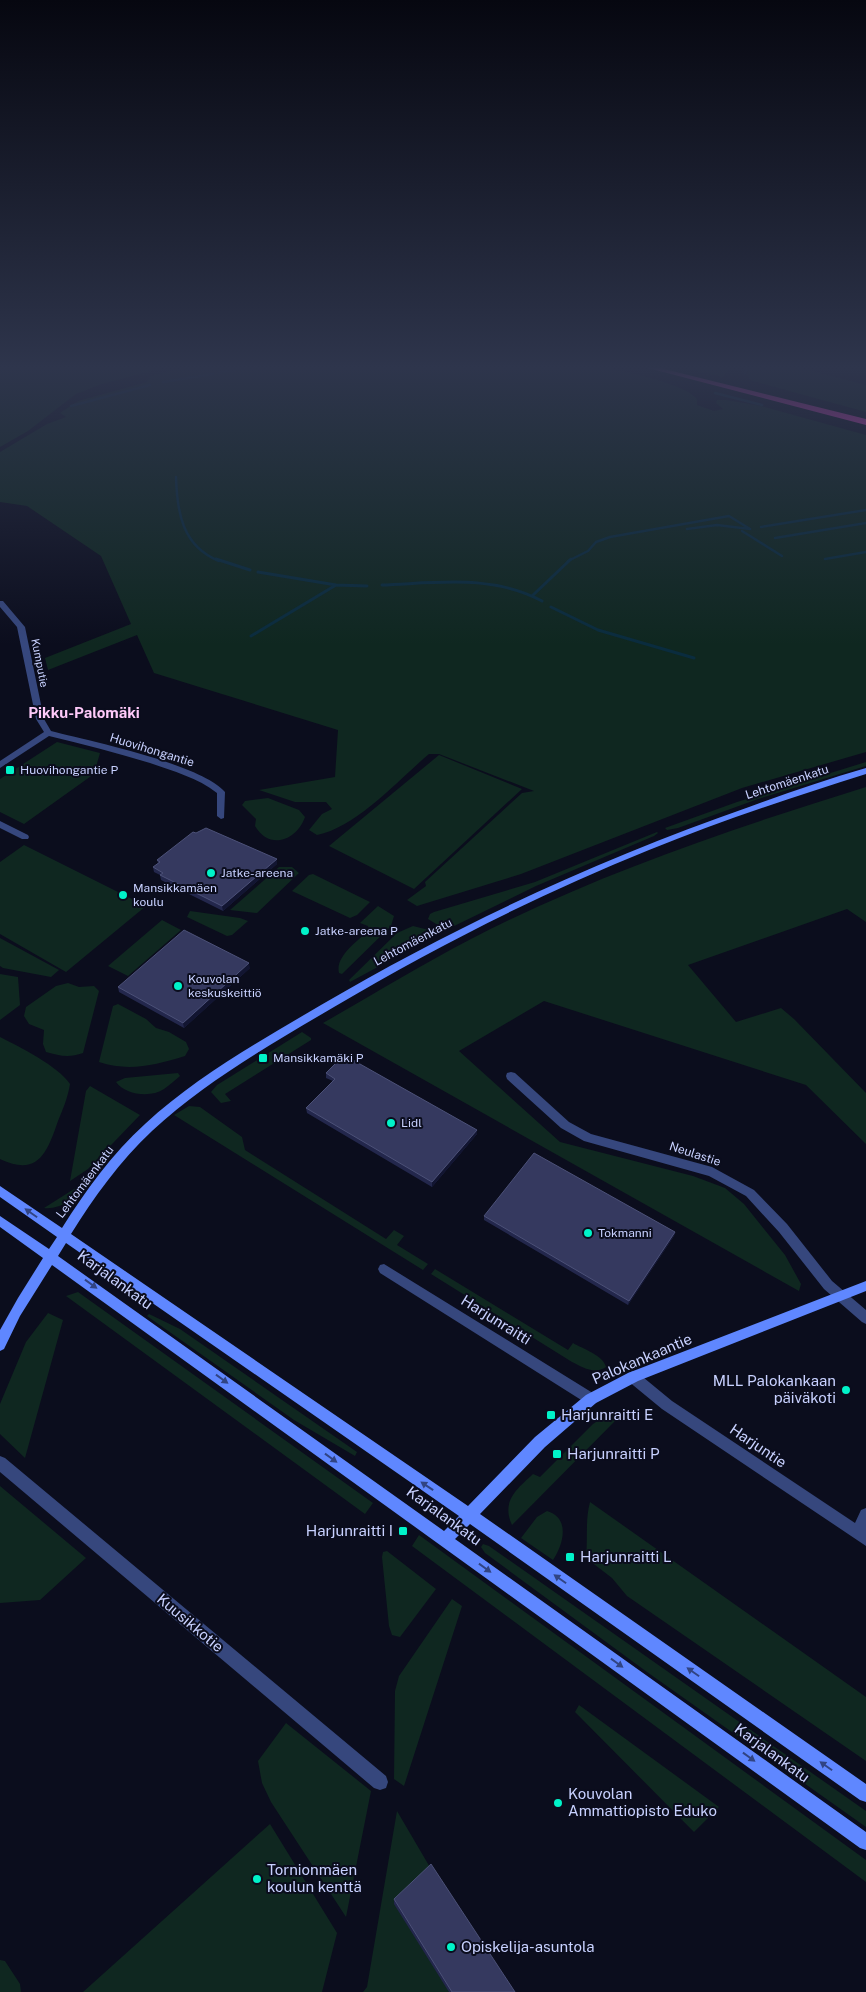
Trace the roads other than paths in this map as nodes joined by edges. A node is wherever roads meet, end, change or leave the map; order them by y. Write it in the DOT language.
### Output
graph roads {
  1 [pos="0,603"];
  2 [pos="48,733"];
  3 [pos="0,765"];
  4 [pos="866,772"];
  5 [pos="221,816"];
  6 [pos="0,824"];
  7 [pos="25,837"];
  8 [pos="511,1076"];
  9 [pos="0,1191"];
  10 [pos="0,1220"];
  11 [pos="63,1235"];
  12 [pos="51,1255"];
  13 [pos="384,1269"];
  14 [pos="866,1286"];
  15 [pos="840,1297"];
  16 [pos="866,1318"];
  17 [pos="0,1345"];
  18 [pos="633,1377"];
  19 [pos="591,1399"];
  20 [pos="0,1463"];
  21 [pos="469,1515"];
  22 [pos="866,1515"];
  23 [pos="861,1536"];
  24 [pos="446,1539"];
  25 [pos="380,1782"];
  26 [pos="866,1794"];
  27 [pos="866,1842"];
  1 -- 2 [label="street, Kumputie"];
  2 -- 3 [label="street"];
  2 -- 5 [label="street, Huovihongantie"];
  4 -- 11 [label="street, Lehtomäenkatu"];
  6 -- 7 [label="street"];
  8 -- 15 [label="street, Neulastie"];
  11 -- 9 [label="street, Karjalankatu, one-way"];
  10 -- 12 [label="street, Karjalankatu"];
  11 -- 12 [label="street, Lehtomäenkatu"];
  21 -- 11 [label="street, Karjalankatu, one-way"];
  12 -- 17 [label="street, Lehtomäenkatu"];
  12 -- 24 [label="street, Karjalankatu, one-way"];
  13 -- 19 [label="street, Harjunraitti"];
  14 -- 15 [label="street, Palokankaantie"];
  15 -- 16 [label="street, Neulastie"];
  15 -- 18 [label="street, Palokankaantie"];
  18 -- 19 [label="street, Palokankaantie"];
  18 -- 23 [label="street, Harjuntie"];
  19 -- 21 [label="street, Palokankaantie"];
  20 -- 25 [label="street, Kuusikkotie"];
  21 -- 24 [label="street, Palokankaantie"];
  26 -- 21 [label="street, Karjalankatu, one-way"];
  22 -- 23 [label="street"];
  24 -- 27 [label="street, Karjalankatu, one-way"];
}
